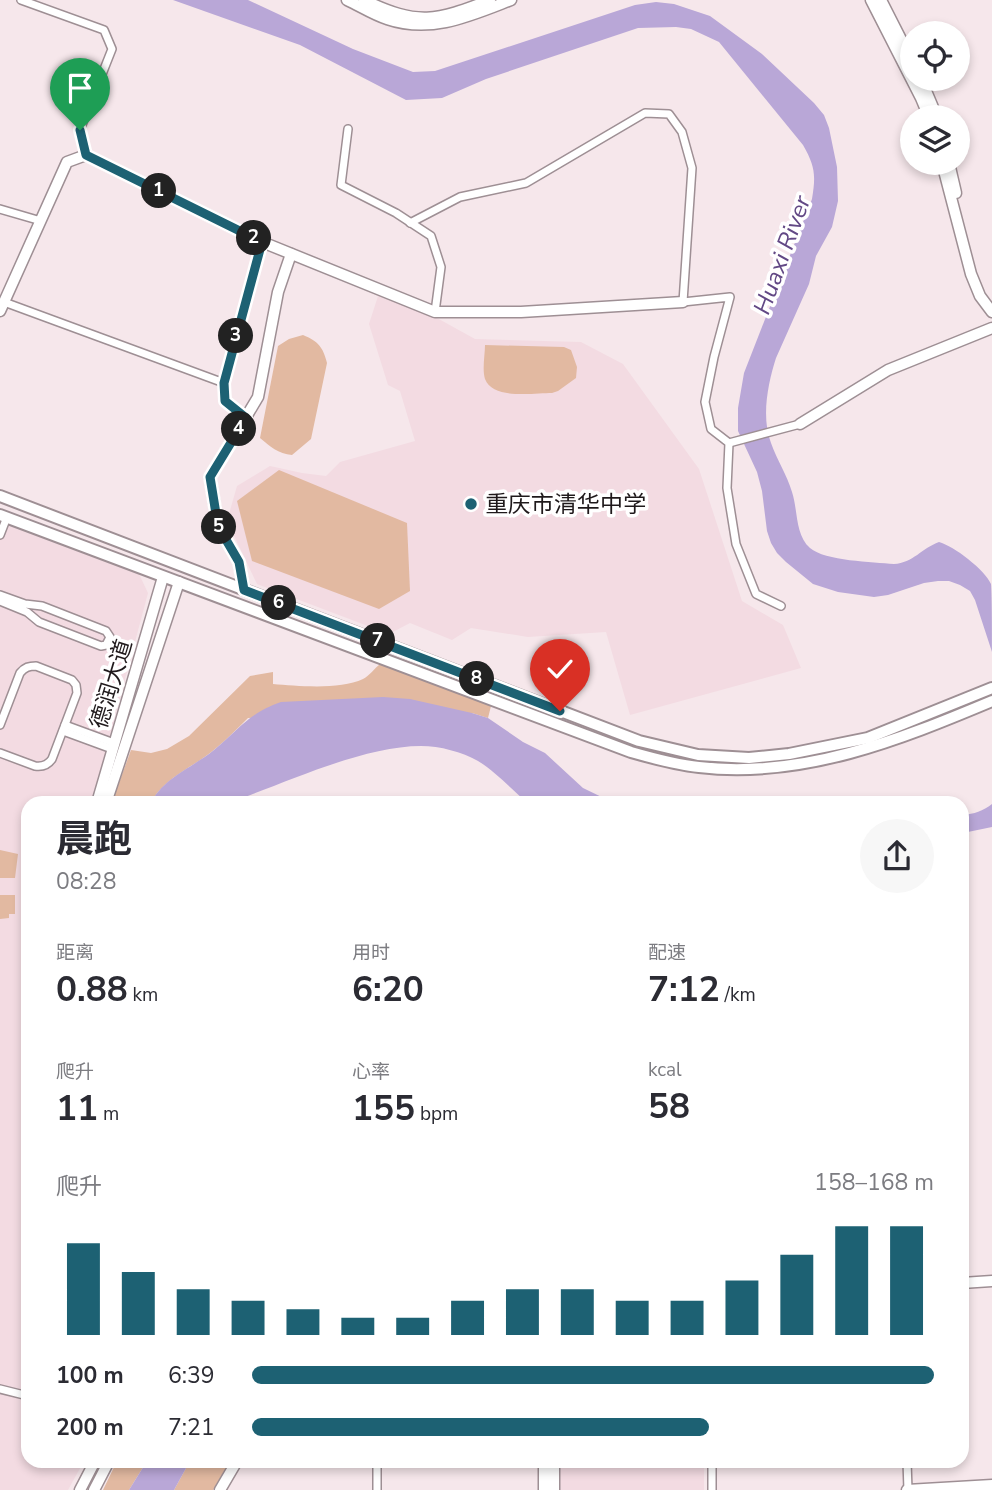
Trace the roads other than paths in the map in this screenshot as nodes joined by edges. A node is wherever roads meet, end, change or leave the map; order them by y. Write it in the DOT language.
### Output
graph roads {
  1 [pos="21,0"];
  2 [pos="347,0"];
  3 [pos="365,0"];
  4 [pos="490,0"];
  5 [pos="511,0"];
  6 [pos="871,0"];
  7 [pos="881,0"];
  8 [pos="900,37"];
  9 [pos="924,105"];
  10 [pos="348,129"];
  11 [pos="86,155"];
  12 [pos="945,175"];
  13 [pos="952,175"];
  14 [pos="0,209"];
  15 [pos="41,220"];
  16 [pos="410,223"];
  17 [pos="262,242"];
  18 [pos="291,254"];
  19 [pos="683,302"];
  20 [pos="992,302"];
  21 [pos="2,306"];
  22 [pos="435,312"];
  23 [pos="992,312"];
  24 [pos="992,328"];
  25 [pos="224,383"];
  26 [pos="246,418"];
  27 [pos="800,424"];
  28 [pos="729,443"];
  29 [pos="0,496"];
  30 [pos="2,516"];
  31 [pos="0,535"];
  32 [pos="163,577"];
  33 [pos="179,582"];
  34 [pos="244,590"];
  35 [pos="0,595"];
  36 [pos="0,601"];
  37 [pos="781,606"];
  38 [pos="992,688"];
  39 [pos="992,701"];
  40 [pos="957,709"];
  41 [pos="0,725"];
  42 [pos="64,728"];
  43 [pos="113,746"];
  44 [pos="0,754"];
  45 [pos="99,796"];
  46 [pos="108,796"];
  47 [pos="992,1281"];
  48 [pos="969,1283"];
  49 [pos="0,1390"];
  50 [pos="21,1394"];
  51 [pos="91,1468"];
  52 [pos="105,1468"];
  53 [pos="233,1468"];
  54 [pos="377,1468"];
  55 [pos="544,1468"];
  56 [pos="554,1468"];
  57 [pos="712,1468"];
  58 [pos="907,1468"];
  59 [pos="992,1485"];
  60 [pos="80,1490"];
  61 [pos="94,1490"];
  62 [pos="220,1490"];
  63 [pos="377,1490"];
  64 [pos="544,1490"];
  65 [pos="554,1490"];
  66 [pos="712,1490"];
  67 [pos="907,1490"];
  1 -- 11 [label="street"];
  2 -- 5 [label="main road"];
  3 -- 4 [label="main road"];
  6 -- 9 [label="main road"];
  7 -- 8 [label="main road"];
  10 -- 16 [label="street"];
  11 -- 15 [label="main road"];
  11 -- 17 [label="main road"];
  12 -- 23 [label="main road"];
  13 -- 20 [label="main road"];
  14 -- 15 [label="street"];
  15 -- 21 [label="main road"];
  16 -- 19 [label="street"];
  16 -- 22 [label="street"];
  17 -- 18 [label="main road"];
  17 -- 25 [label="street"];
  18 -- 22 [label="main road"];
  18 -- 26 [label="main road"];
  19 -- 22 [label="main road"];
  19 -- 28 [label="street"];
  21 -- 25 [label="street"];
  24 -- 27 [label="main road"];
  25 -- 26 [label="street"];
  26 -- 34 [label="main road"];
  27 -- 28 [label="street"];
  28 -- 37 [label="street"];
  29 -- 34 [label="main road"];
  30 -- 31 [label="street"];
  30 -- 32 [label="main road"];
  32 -- 33 [label="main road"];
  32 -- 43 [label="main road, 德润大道"];
  33 -- 40 [label="main road"];
  33 -- 46 [label="main road, 德润大道"];
  34 -- 40 [label="main road"];
  35 -- 36 [label="street"];
  38 -- 40 [label="main road"];
  39 -- 40 [label="main road"];
  41 -- 42 [label="street"];
  42 -- 43 [label="street"];
  42 -- 44 [label="street"];
  43 -- 45 [label="main road, 德润大道"];
  47 -- 48 [label="main road"];
  49 -- 50 [label="street"];
  51 -- 60 [label="main road"];
  52 -- 61 [label="main road"];
  53 -- 62 [label="main road"];
  54 -- 63 [label="street"];
  55 -- 64 [label="main road"];
  56 -- 65 [label="main road"];
  57 -- 66 [label="street"];
  58 -- 67 [label="street"];
  59 -- 67 [label="main road"];
}
